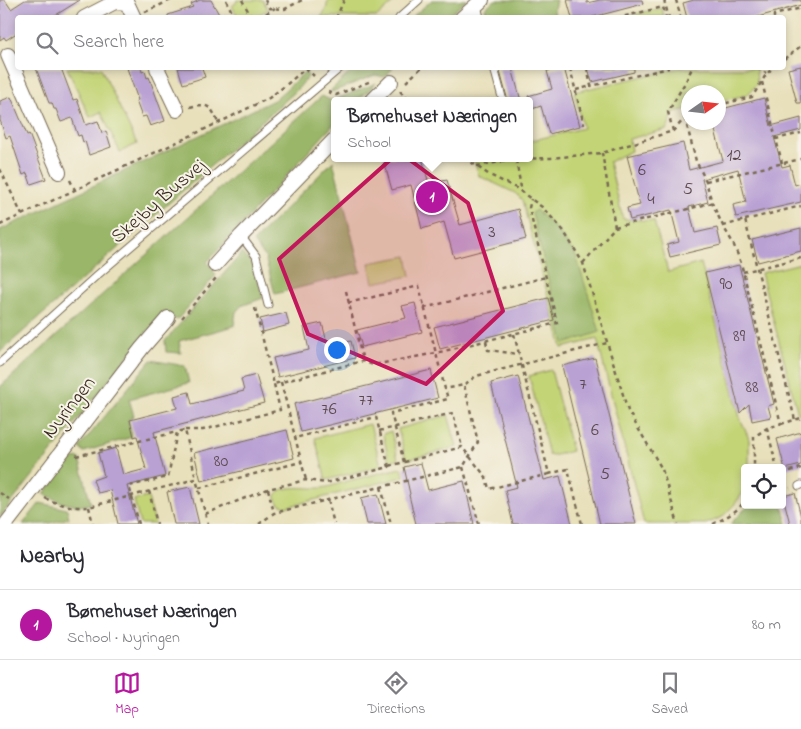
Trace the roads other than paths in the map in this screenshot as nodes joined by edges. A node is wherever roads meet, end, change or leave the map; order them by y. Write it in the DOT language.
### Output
graph roads {
  1 [pos="419,0"];
  2 [pos="480,7"];
  3 [pos="90,15"];
  4 [pos="137,15"];
  5 [pos="402,15"];
  6 [pos="467,15"];
  7 [pos="8,55"];
  8 [pos="158,70"];
  9 [pos="338,70"];
  10 [pos="495,70"];
  11 [pos="397,83"];
  12 [pos="378,97"];
  13 [pos="502,97"];
  14 [pos="177,110"];
  15 [pos="331,143"];
  16 [pos="59,172"];
  17 [pos="241,236"];
  18 [pos="215,265"];
  19 [pos="268,305"];
  20 [pos="168,318"];
  21 [pos="0,363"];
  22 [pos="6,524"];
  1 -- 5 [label="lane"];
  2 -- 6 [label="street"];
  3 -- 4 [label="street"];
  7 -- 16 [label="street"];
  8 -- 14 [label="street"];
  9 -- 21 [label="lane, Skejby Busvej"];
  10 -- 13 [label="lane"];
  11 -- 12 [label="street"];
  15 -- 17 [label="street"];
  17 -- 18 [label="street"];
  17 -- 19 [label="lane"];
  20 -- 22 [label="street, Nyringen"];
}
